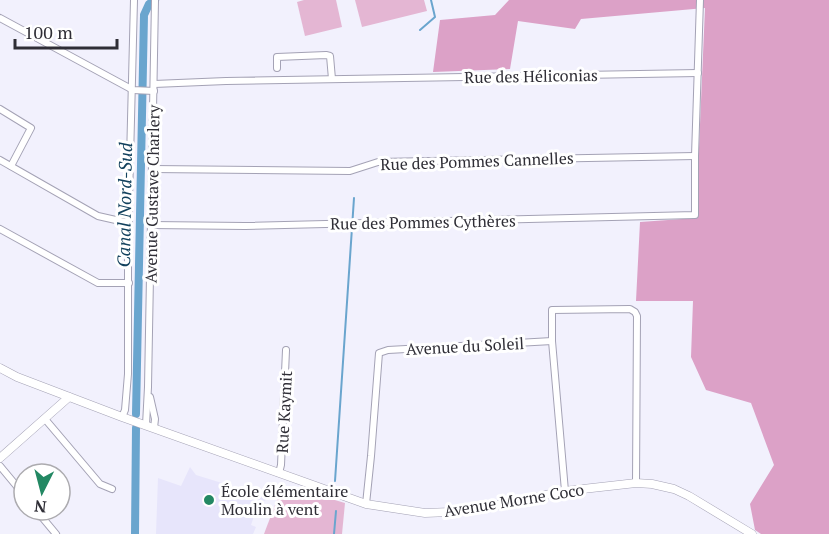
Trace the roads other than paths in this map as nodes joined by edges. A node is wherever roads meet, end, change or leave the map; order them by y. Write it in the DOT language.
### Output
graph roads {
  1 [pos="134,0"];
  2 [pos="700,0"];
  3 [pos="155,2"];
  4 [pos="0,18"];
  5 [pos="276,68"];
  6 [pos="698,73"];
  7 [pos="332,79"];
  8 [pos="153,89"];
  9 [pos="134,90"];
  10 [pos="0,109"];
  11 [pos="695,156"];
  12 [pos="0,160"];
  13 [pos="10,166"];
  14 [pos="152,169"];
  15 [pos="129,223"];
  16 [pos="151,225"];
  17 [pos="0,229"];
  18 [pos="129,283"];
  19 [pos="552,341"];
  20 [pos="286,350"];
  21 [pos="0,368"];
  22 [pos="69,397"];
  23 [pos="122,417"];
  24 [pos="45,419"];
  25 [pos="150,426"];
  26 [pos="0,458"];
  27 [pos="0,466"];
  28 [pos="279,473"];
  29 [pos="12,480"];
  30 [pos="636,483"];
  31 [pos="112,489"];
  32 [pos="565,492"];
  33 [pos="366,504"];
  34 [pos="46,522"];
  35 [pos="56,534"];
  36 [pos="752,534"];
  1 -- 9 [label="street, Avenue Gustave Charlery"];
  2 -- 6 [label="street"];
  3 -- 8 [label="street, Avenue Gustave Charlery"];
  4 -- 9 [label="street"];
  5 -- 7 [label="street"];
  6 -- 7 [label="street, Rue des Héliconias"];
  6 -- 11 [label="street"];
  7 -- 8 [label="street, Rue des Héliconias"];
  8 -- 9 [label="street, Rue des Héliconias"];
  8 -- 14 [label="street, Avenue Gustave Charlery"];
  9 -- 15 [label="street, Avenue Gustave Charlery"];
  10 -- 13 [label="street"];
  11 -- 14 [label="street, Rue des Pommes Cannelles"];
  11 -- 16 [label="street, Rue des Pommes Cythères"];
  12 -- 13 [label="street"];
  13 -- 15 [label="street"];
  14 -- 16 [label="street, Avenue Gustave Charlery"];
  15 -- 18 [label="street, Avenue Gustave Charlery"];
  16 -- 25 [label="street, Avenue Gustave Charlery"];
  17 -- 18 [label="street"];
  18 -- 23 [label="street, Avenue Gustave Charlery"];
  19 -- 30 [label="street"];
  19 -- 32 [label="street"];
  19 -- 33 [label="street, Avenue du Soleil"];
  20 -- 28 [label="street, Rue Kaymit"];
  21 -- 22 [label="street, Avenue Morne Coco"];
  22 -- 23 [label="street, Avenue Morne Coco"];
  22 -- 24 [label="street"];
  23 -- 25 [label="street, Avenue Morne Coco"];
  24 -- 26 [label="street"];
  24 -- 31 [label="street"];
  25 -- 28 [label="street, Avenue Morne Coco"];
  27 -- 29 [label="street"];
  28 -- 33 [label="street, Avenue Morne Coco"];
  30 -- 32 [label="street, Avenue Morne Coco"];
  30 -- 36 [label="street, Avenue Morne Coco"];
  32 -- 33 [label="street, Avenue Morne Coco"];
  34 -- 35 [label="street"];
}
